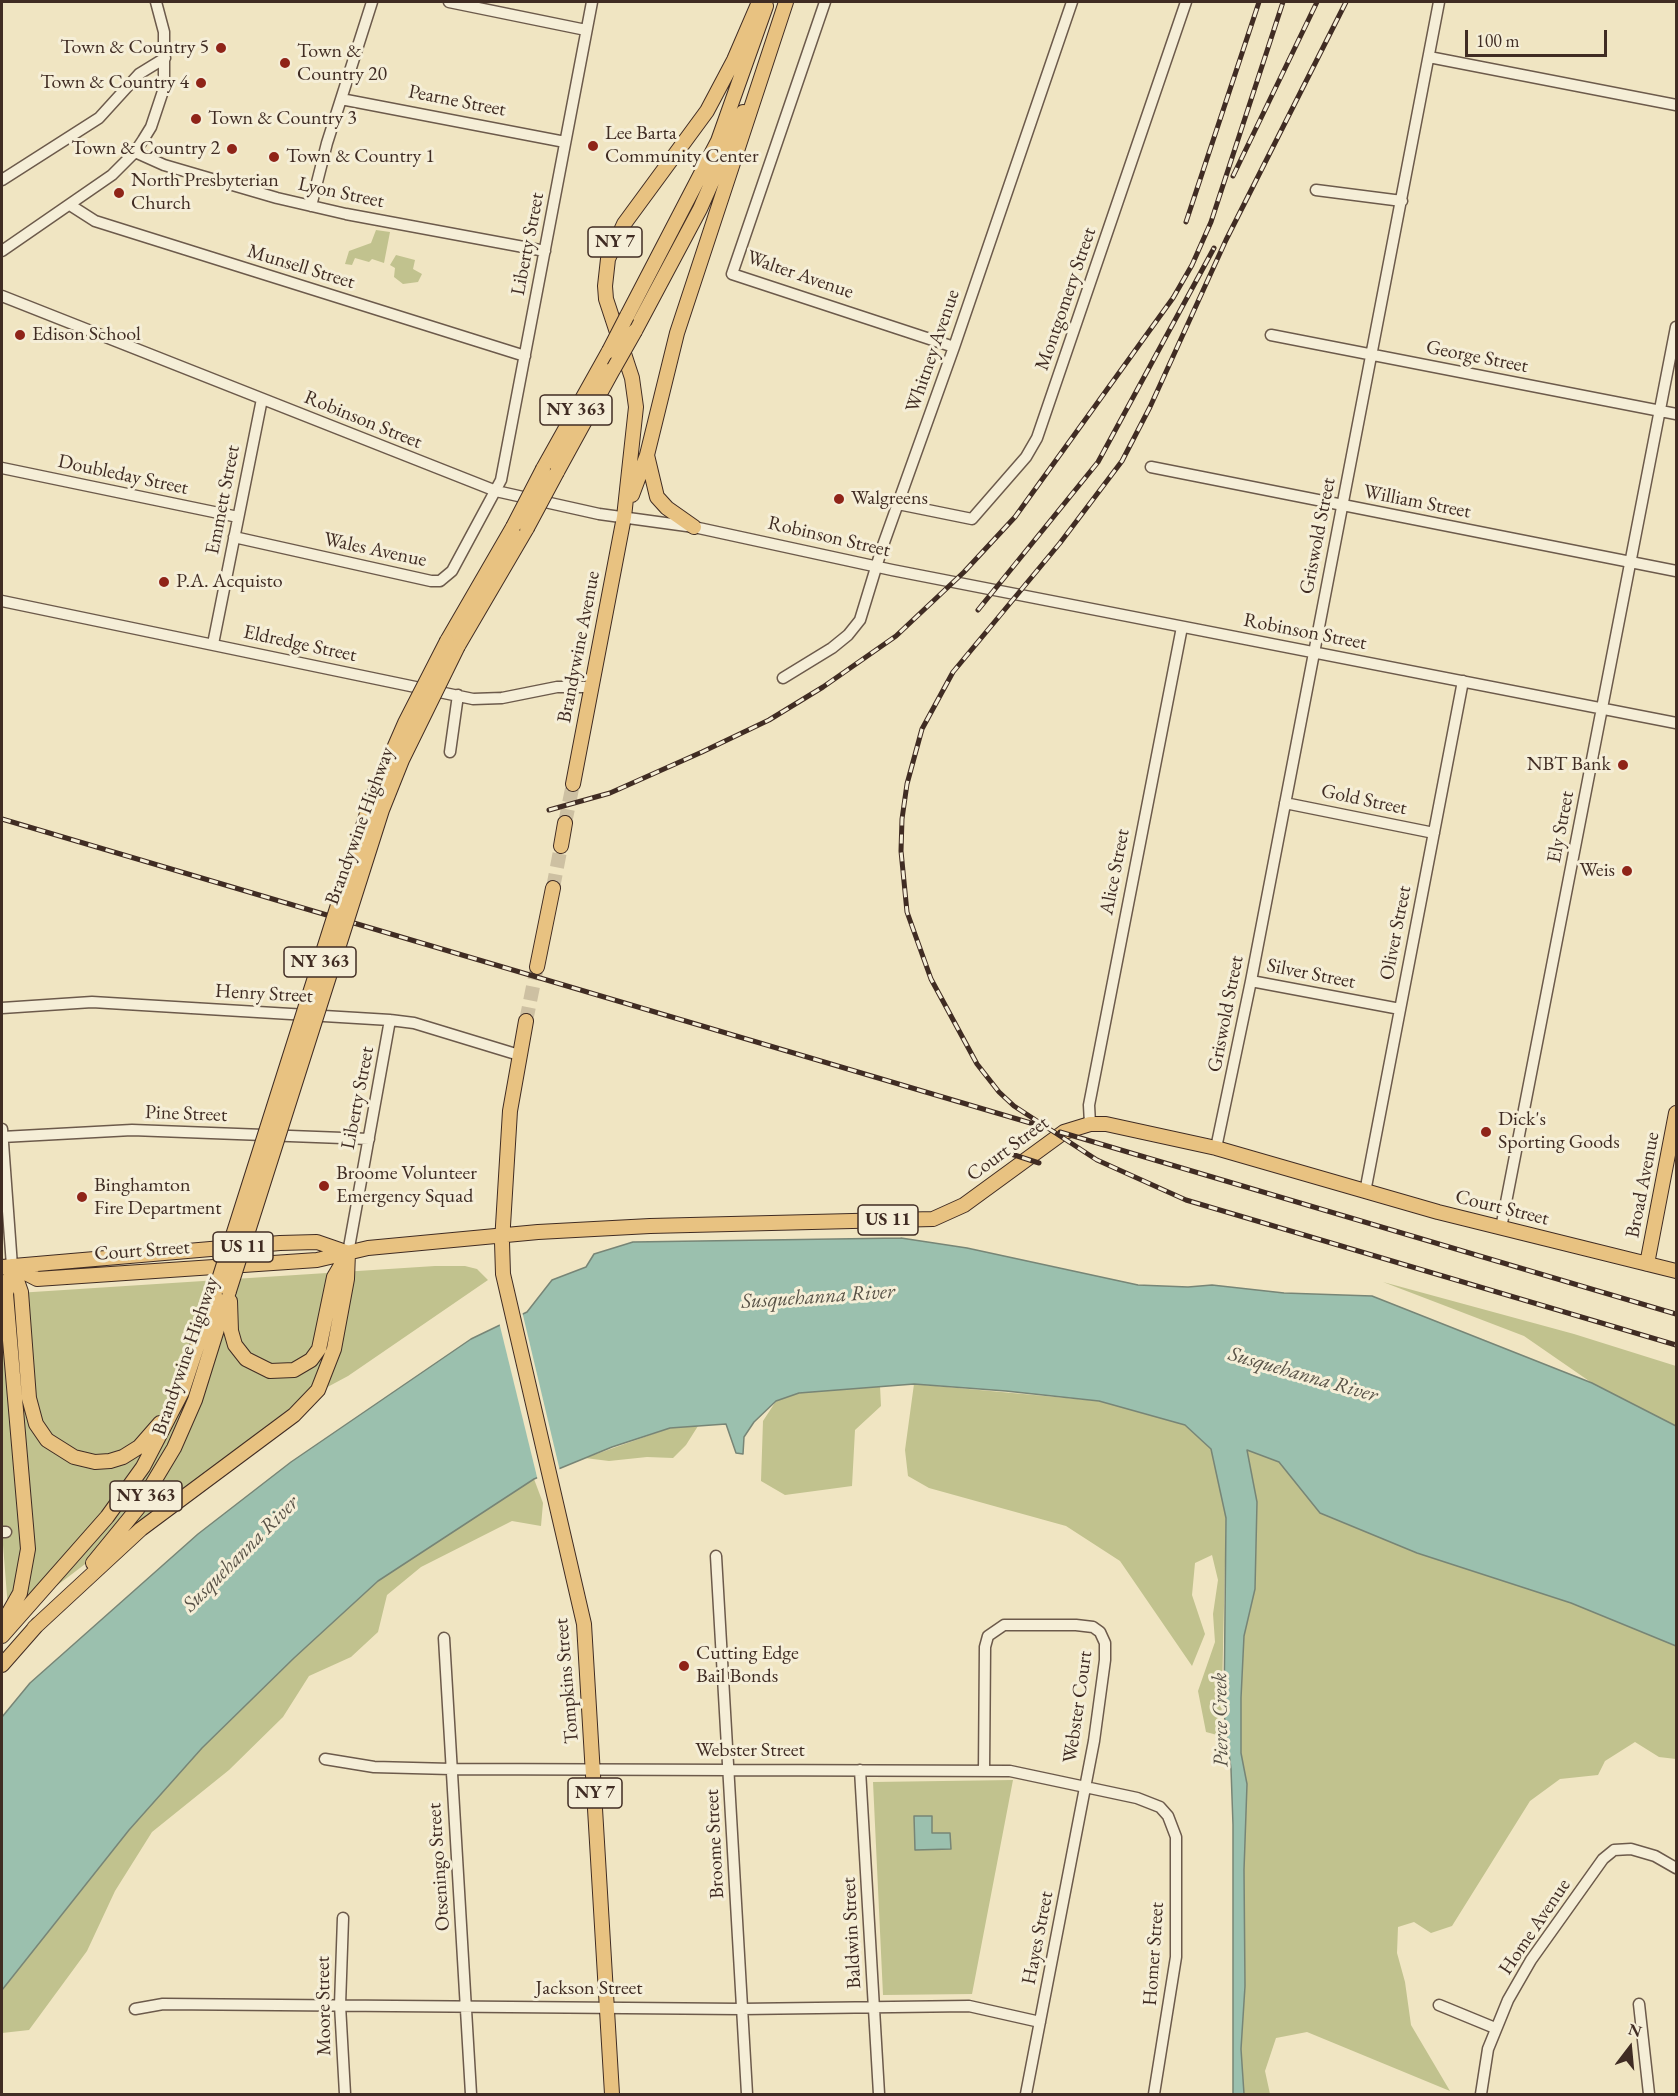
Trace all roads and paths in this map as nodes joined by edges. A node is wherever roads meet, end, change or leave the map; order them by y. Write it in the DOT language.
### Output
graph roads {
  1 [pos="156,2"];
  2 [pos="372,2"];
  3 [pos="449,2"];
  4 [pos="592,2"];
  5 [pos="759,2"];
  6 [pos="768,2"];
  7 [pos="786,2"];
  8 [pos="825,2"];
  9 [pos="1072,2"];
  10 [pos="1186,2"];
  11 [pos="1439,2"];
  12 [pos="586,30"];
  13 [pos="1429,57"];
  14 [pos="165,58"];
  15 [pos="341,99"];
  16 [pos="1677,105"];
  17 [pos="565,142"];
  18 [pos="135,152"];
  19 [pos="2,180"];
  20 [pos="1316,190"];
  21 [pos="1402,201"];
  22 [pos="70,205"];
  23 [pos="311,206"];
  24 [pos="2,251"];
  25 [pos="545,251"];
  26 [pos="2,296"];
  27 [pos="1677,327"];
  28 [pos="1271,335"];
  29 [pos="954,347"];
  30 [pos="1372,355"];
  31 [pos="525,356"];
  32 [pos="262,399"];
  33 [pos="1660,411"];
  34 [pos="1677,414"];
  35 [pos="647,455"];
  36 [pos="1151,467"];
  37 [pos="2,468"];
  38 [pos="550,470"];
  39 [pos="496,492"];
  40 [pos="898,504"];
  41 [pos="1342,506"];
  42 [pos="238,517"];
  43 [pos="624,517"];
  44 [pos="694,527"];
  45 [pos="234,537"];
  46 [pos="1631,562"];
  47 [pos="876,566"];
  48 [pos="1677,571"];
  49 [pos="2,602"];
  50 [pos="1182,627"];
  51 [pos="213,644"];
  52 [pos="1314,652"];
  53 [pos="783,678"];
  54 [pos="1463,681"];
  55 [pos="592,687"];
  56 [pos="459,695"];
  57 [pos="1603,708"];
  58 [pos="1677,723"];
  59 [pos="450,752"];
  60 [pos="573,784"];
  61 [pos="1286,803"];
  62 [pos="565,823"];
  63 [pos="1434,833"];
  64 [pos="561,846"];
  65 [pos="553,888"];
  66 [pos="537,967"];
  67 [pos="1251,981"];
  68 [pos="2,1008"];
  69 [pos="1400,1010"];
  70 [pos="390,1020"];
  71 [pos="526,1022"];
  72 [pos="519,1055"];
  73 [pos="1677,1113"];
  74 [pos="1090,1124"];
  75 [pos="2,1129"];
  76 [pos="2,1137"];
  77 [pos="369,1139"];
  78 [pos="1216,1148"];
  79 [pos="1365,1192"];
  80 [pos="1501,1228"];
  81 [pos="502,1236"];
  82 [pos="348,1253"];
  83 [pos="1647,1263"];
  84 [pos="7,1267"];
  85 [pos="1677,1271"];
  86 [pos="222,1292"];
  87 [pos="197,1350"];
  88 [pos="716,1556"];
  89 [pos="2,1625"];
  90 [pos="34,1628"];
  91 [pos="2,1636"];
  92 [pos="444,1638"];
  93 [pos="2,1665"];
  94 [pos="325,1759"];
  95 [pos="452,1769"];
  96 [pos="593,1769"];
  97 [pos="729,1769"];
  98 [pos="860,1770"];
  99 [pos="984,1771"];
  100 [pos="1084,1787"];
  101 [pos="1168,1816"];
  102 [pos="1677,1868"];
  103 [pos="344,1918"];
  104 [pos="1639,2004"];
  105 [pos="1439,2005"];
  106 [pos="340,2006"];
  107 [pos="466,2006"];
  108 [pos="607,2007"];
  109 [pos="874,2008"];
  110 [pos="135,2009"];
  111 [pos="741,2009"];
  112 [pos="1040,2022"];
  113 [pos="1495,2028"];
  114 [pos="345,2094"];
  115 [pos="471,2094"];
  116 [pos="612,2094"];
  117 [pos="747,2094"];
  118 [pos="879,2094"];
  119 [pos="1026,2094"];
  120 [pos="1154,2094"];
  121 [pos="1481,2094"];
  122 [pos="1649,2094"];
  1 -- 14 [label="street"];
  2 -- 15 [label="street"];
  3 -- 12 [label="street"];
  4 -- 12 [label="street, Liberty Street"];
  5 -- 43 [label="main road, NY 7"];
  6 -- 38 [label="main road, Brandywine Highway / NY 363, bridge"];
  7 -- 35 [label="main road, NY 7"];
  7 -- 38 [label="main road, Brandywine Highway / NY 363, bridge"];
  8 -- 29 [label="street, Walter Avenue"];
  9 -- 29 [label="street, Whitney Avenue"];
  10 -- 40 [label="street, Montgomery Street"];
  11 -- 13 [label="street, Griswold Street"];
  12 -- 17 [label="street, Liberty Street"];
  13 -- 16 [label="street"];
  13 -- 21 [label="street, Griswold Street"];
  14 -- 18 [label="street"];
  14 -- 19 [label="street"];
  15 -- 17 [label="street, Pearne Street"];
  15 -- 23 [label="street"];
  17 -- 25 [label="street, Liberty Street"];
  18 -- 22 [label="street"];
  18 -- 23 [label="street, Lyon Street"];
  20 -- 21 [label="street"];
  21 -- 30 [label="street, Griswold Street"];
  22 -- 24 [label="street"];
  22 -- 31 [label="street, Munsell Street"];
  23 -- 25 [label="street, Lyon Street"];
  25 -- 31 [label="street, Liberty Street"];
  26 -- 32 [label="street, Robinson Street"];
  27 -- 33 [label="street, Ely Street"];
  28 -- 30 [label="street, George Street"];
  29 -- 40 [label="street, Whitney Avenue"];
  30 -- 33 [label="street, George Street"];
  30 -- 41 [label="street, Griswold Street"];
  31 -- 39 [label="street, Liberty Street"];
  32 -- 39 [label="street, Robinson Street"];
  32 -- 42 [label="street, Emmett Street"];
  33 -- 34 [label="street, George Street"];
  33 -- 46 [label="street, Ely Street"];
  35 -- 43 [label="main road, NY 7"];
  35 -- 44 [label="main road"];
  36 -- 41 [label="street, William Street"];
  37 -- 42 [label="street, Doubleday Street"];
  38 -- 86 [label="main road, Brandywine Highway / NY 363, bridge"];
  39 -- 43 [label="street, Robinson Street"];
  39 -- 45 [label="street, Wales Avenue"];
  40 -- 47 [label="street, Whitney Avenue"];
  41 -- 46 [label="street, William Street"];
  41 -- 52 [label="street, Griswold Street"];
  42 -- 45 [label="street, Emmett Street"];
  43 -- 44 [label="street, Robinson Street"];
  43 -- 55 [label="main road, Brandywine Avenue / NY 7"];
  44 -- 47 [label="street, Robinson Street"];
  45 -- 51 [label="street, Emmett Street"];
  46 -- 48 [label="street, William Street"];
  46 -- 57 [label="street, Ely Street"];
  47 -- 50 [label="street, Robinson Street"];
  47 -- 53 [label="street, Whitney Avenue"];
  49 -- 51 [label="street, Eldredge Street"];
  50 -- 52 [label="street, Robinson Street"];
  50 -- 74 [label="street, Alice Street"];
  51 -- 56 [label="street, Eldredge Street"];
  52 -- 54 [label="street, Robinson Street"];
  52 -- 61 [label="street, Griswold Street"];
  54 -- 57 [label="street, Robinson Street"];
  54 -- 63 [label="street, Oliver Street"];
  55 -- 56 [label="street, Eldredge Street"];
  55 -- 60 [label="main road, Brandywine Avenue / NY 7"];
  56 -- 59 [label="street"];
  57 -- 58 [label="street, Robinson Street"];
  57 -- 80 [label="street, Ely Street"];
  61 -- 63 [label="street, Gold Street"];
  61 -- 67 [label="street, Griswold Street"];
  62 -- 64 [label="main road"];
  63 -- 69 [label="street, Oliver Street"];
  65 -- 66 [label="main road"];
  67 -- 69 [label="street, Silver Street"];
  67 -- 78 [label="street, Griswold Street"];
  68 -- 70 [label="street, Henry Street"];
  69 -- 79 [label="street, Oliver Street"];
  70 -- 72 [label="street, Henry Street"];
  70 -- 77 [label="street, Liberty Street"];
  71 -- 72 [label="main road, NY 7"];
  72 -- 81 [label="main road, NY 7"];
  73 -- 83 [label="main road, Broad Avenue"];
  74 -- 78 [label="main road, Court Street / US 11"];
  74 -- 81 [label="main road, Court Street / US 11"];
  75 -- 76 [label="street"];
  76 -- 77 [label="street, Pine Street"];
  76 -- 84 [label="street"];
  77 -- 82 [label="street, Liberty Street"];
  78 -- 79 [label="main road, Court Street / US 11"];
  79 -- 80 [label="main road, Court Street / US 11"];
  80 -- 83 [label="main road, Court Street / US 11"];
  81 -- 82 [label="main road, Court Street / US 11"];
  81 -- 96 [label="main road, Tompkins Street / NY 7"];
  82 -- 84 [label="main road, Court Street / US 11"];
  82 -- 86 [label="main road"];
  82 -- 90 [label="main road"];
  83 -- 85 [label="main road, Court Street / US 11"];
  84 -- 87 [label="main road"];
  84 -- 89 [label="main road"];
  86 -- 87 [label="main road, Brandywine Highway / NY 363"];
  86 -- 90 [label="main road, Brandywine Highway / NY 363"];
  87 -- 91 [label="main road, Brandywine Highway / NY 363"];
  88 -- 97 [label="street, Broome Street"];
  90 -- 93 [label="main road, Brandywine Highway / NY 363"];
  92 -- 95 [label="street, Otseningo Street"];
  94 -- 95 [label="street, Webster Street"];
  95 -- 96 [label="street, Webster Street"];
  95 -- 107 [label="street, Otseningo Street"];
  96 -- 97 [label="street, Webster Street"];
  96 -- 108 [label="main road, Tompkins Street / NY 7"];
  97 -- 98 [label="street, Webster Street"];
  97 -- 111 [label="street, Broome Street"];
  98 -- 99 [label="street, Webster Street"];
  98 -- 109 [label="street, Baldwin Street"];
  99 -- 100 [label="street, Webster Street"];
  99 -- 100 [label="street, Webster Court"];
  100 -- 101 [label="street, Webster Street"];
  100 -- 112 [label="street, Hayes Street"];
  101 -- 120 [label="street, Homer Street"];
  102 -- 113 [label="street, Home Avenue"];
  103 -- 106 [label="street, Moore Street"];
  104 -- 122 [label="street"];
  105 -- 113 [label="street"];
  106 -- 107 [label="street, Jackson Street"];
  106 -- 110 [label="street, Jackson Street"];
  106 -- 114 [label="street, Moore Street"];
  107 -- 108 [label="street, Jackson Street"];
  107 -- 115 [label="street, Otseningo Street"];
  108 -- 111 [label="street, Jackson Street"];
  108 -- 116 [label="main road, Tompkins Street / NY 7"];
  109 -- 111 [label="street, Jackson Street"];
  109 -- 112 [label="street, Jackson Street"];
  109 -- 118 [label="street, Baldwin Street"];
  111 -- 117 [label="street, Broome Street"];
  112 -- 119 [label="street, Hayes Street"];
  113 -- 121 [label="street, Home Avenue"];
}
